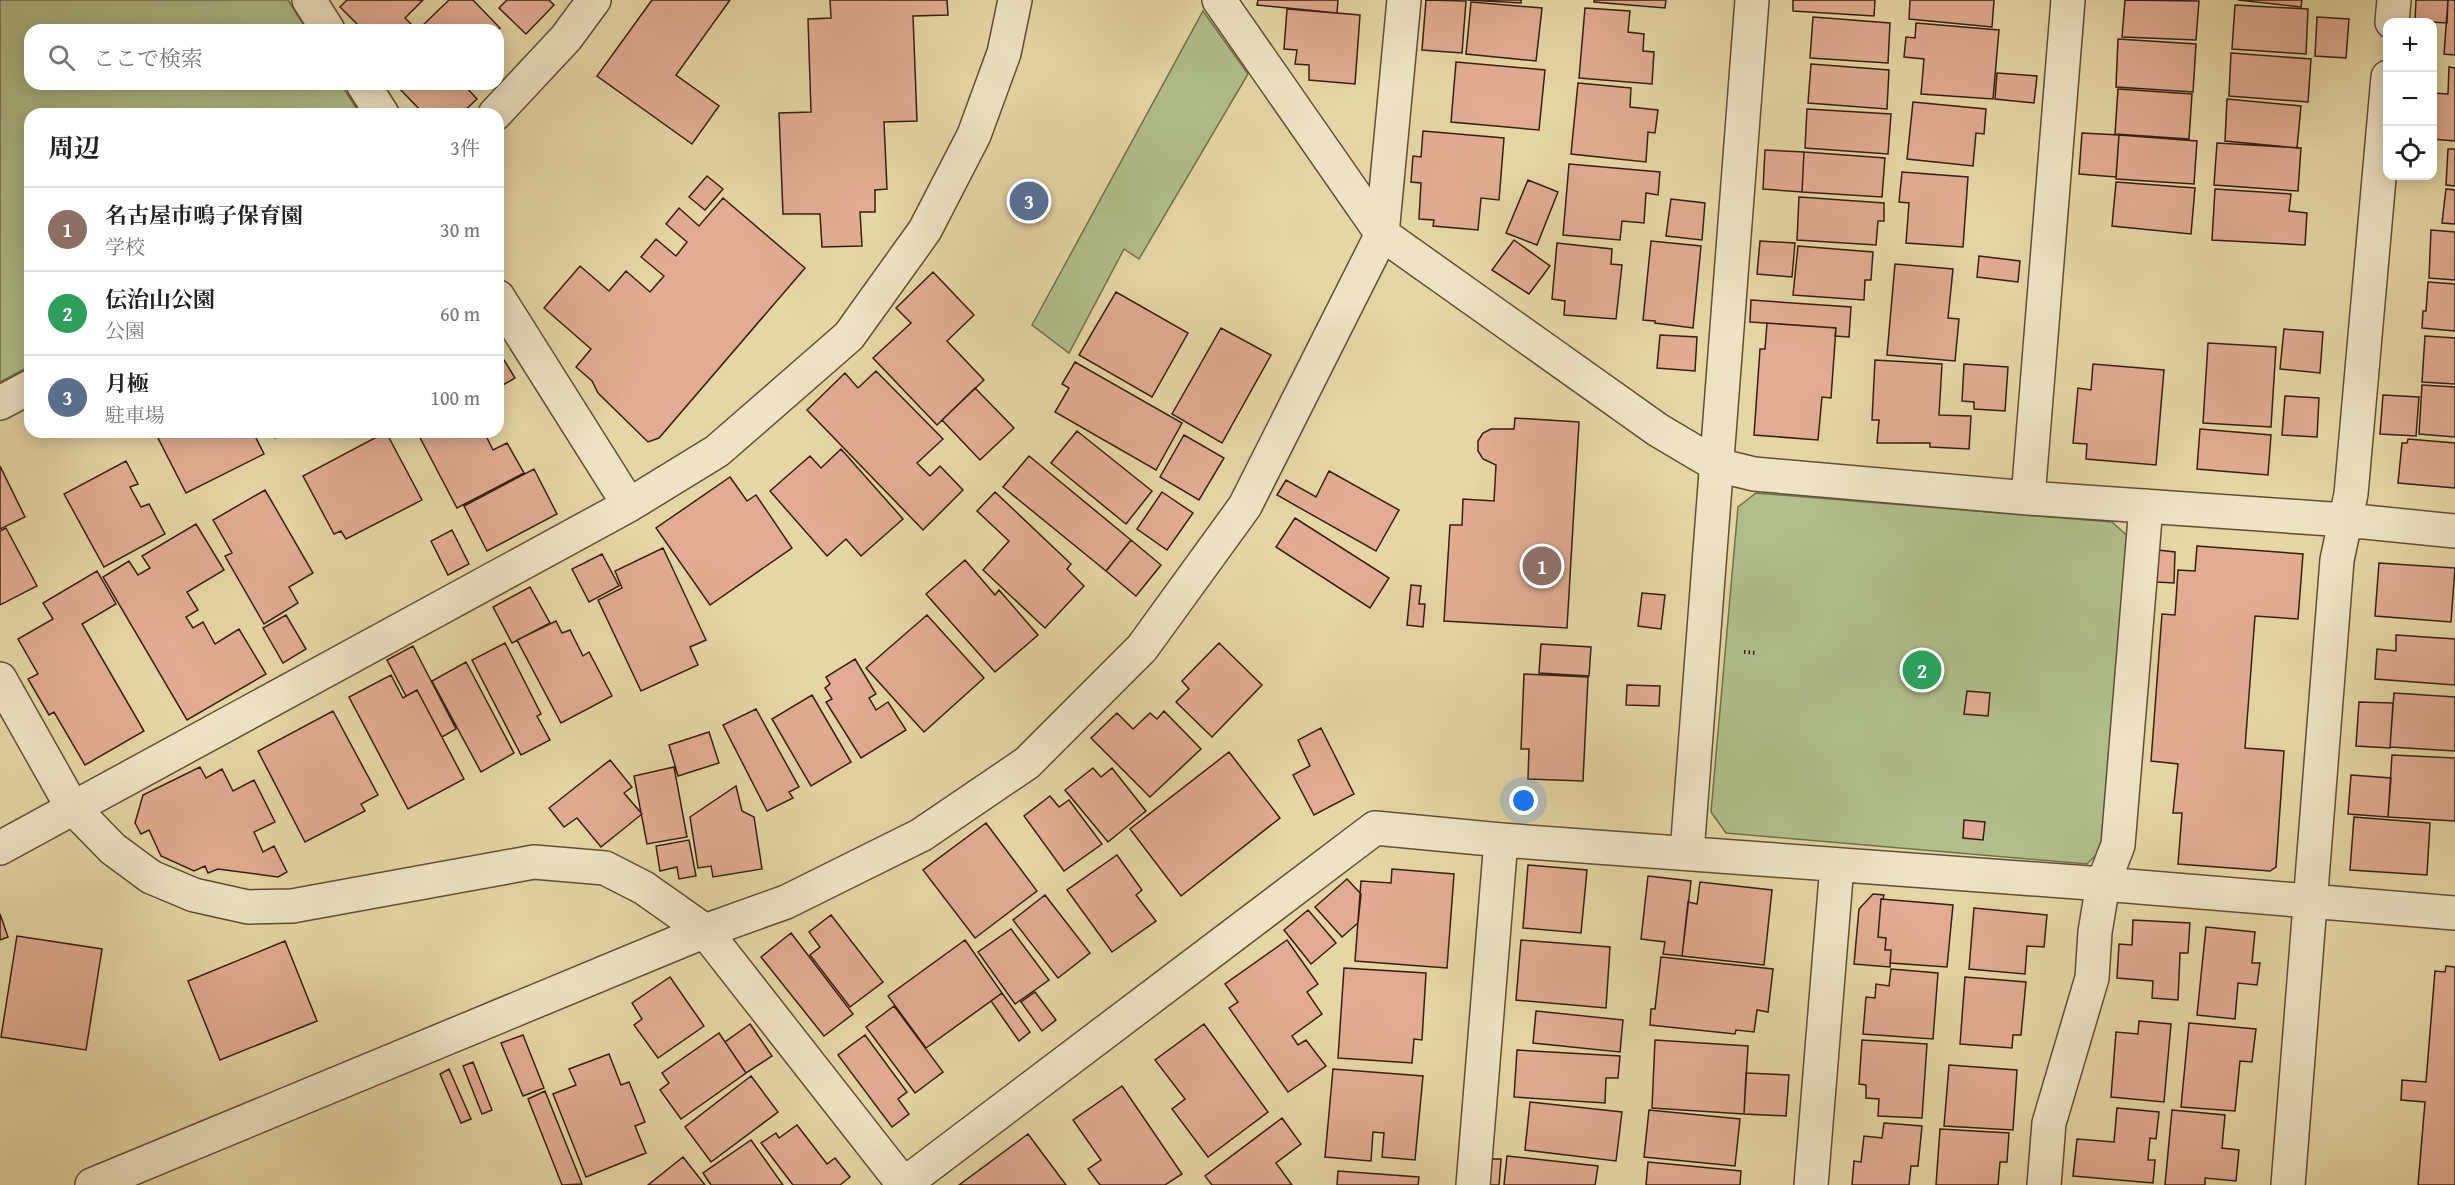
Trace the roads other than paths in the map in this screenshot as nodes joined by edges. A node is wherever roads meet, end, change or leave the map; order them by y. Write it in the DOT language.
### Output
graph roads {
  1 [pos="309,0"];
  2 [pos="594,0"];
  3 [pos="1015,0"];
  4 [pos="1219,0"];
  5 [pos="1404,0"];
  6 [pos="1752,0"];
  7 [pos="2068,0"];
  8 [pos="2394,0"];
  9 [pos="2392,18"];
  10 [pos="324,24"];
  11 [pos="367,90"];
  12 [pos="378,108"];
  13 [pos="501,108"];
  14 [pos="2384,126"];
  15 [pos="1382,234"];
  16 [pos="504,307"];
  17 [pos="24,390"];
  18 [pos="0,403"];
  19 [pos="1717,465"];
  20 [pos="2028,498"];
  21 [pos="629,505"];
  22 [pos="2146,506"];
  23 [pos="2345,520"];
  24 [pos="2455,531"];
  25 [pos="0,679"];
  26 [pos="72,807"];
  27 [pos="1501,840"];
  28 [pos="0,848"];
  29 [pos="1687,853"];
  30 [pos="1836,865"];
  31 [pos="2103,884"];
  32 [pos="2311,902"];
  33 [pos="2455,914"];
  34 [pos="705,931"];
  35 [pos="92,1185"];
  36 [pos="903,1185"];
  37 [pos="1473,1185"];
  38 [pos="1811,1185"];
  39 [pos="2044,1185"];
  40 [pos="2288,1185"];
  1 -- 10 [label="street"];
  2 -- 13 [label="street"];
  3 -- 21 [label="street"];
  4 -- 15 [label="street"];
  5 -- 15 [label="street"];
  6 -- 19 [label="street"];
  7 -- 20 [label="street"];
  8 -- 9 [label="street"];
  11 -- 12 [label="street"];
  14 -- 23 [label="street"];
  15 -- 19 [label="street"];
  15 -- 34 [label="street"];
  16 -- 21 [label="street"];
  17 -- 18 [label="street"];
  19 -- 20 [label="street"];
  19 -- 29 [label="street"];
  20 -- 22 [label="street"];
  21 -- 26 [label="street"];
  22 -- 23 [label="street"];
  22 -- 31 [label="street"];
  23 -- 24 [label="street"];
  23 -- 32 [label="street"];
  25 -- 26 [label="street"];
  26 -- 28 [label="street"];
  26 -- 34 [label="street"];
  27 -- 29 [label="street"];
  27 -- 36 [label="street"];
  27 -- 37 [label="street"];
  29 -- 30 [label="street"];
  30 -- 31 [label="street"];
  30 -- 38 [label="street"];
  31 -- 32 [label="street"];
  31 -- 39 [label="street"];
  32 -- 33 [label="street"];
  32 -- 40 [label="street"];
  34 -- 35 [label="street"];
  34 -- 36 [label="street"];
}
